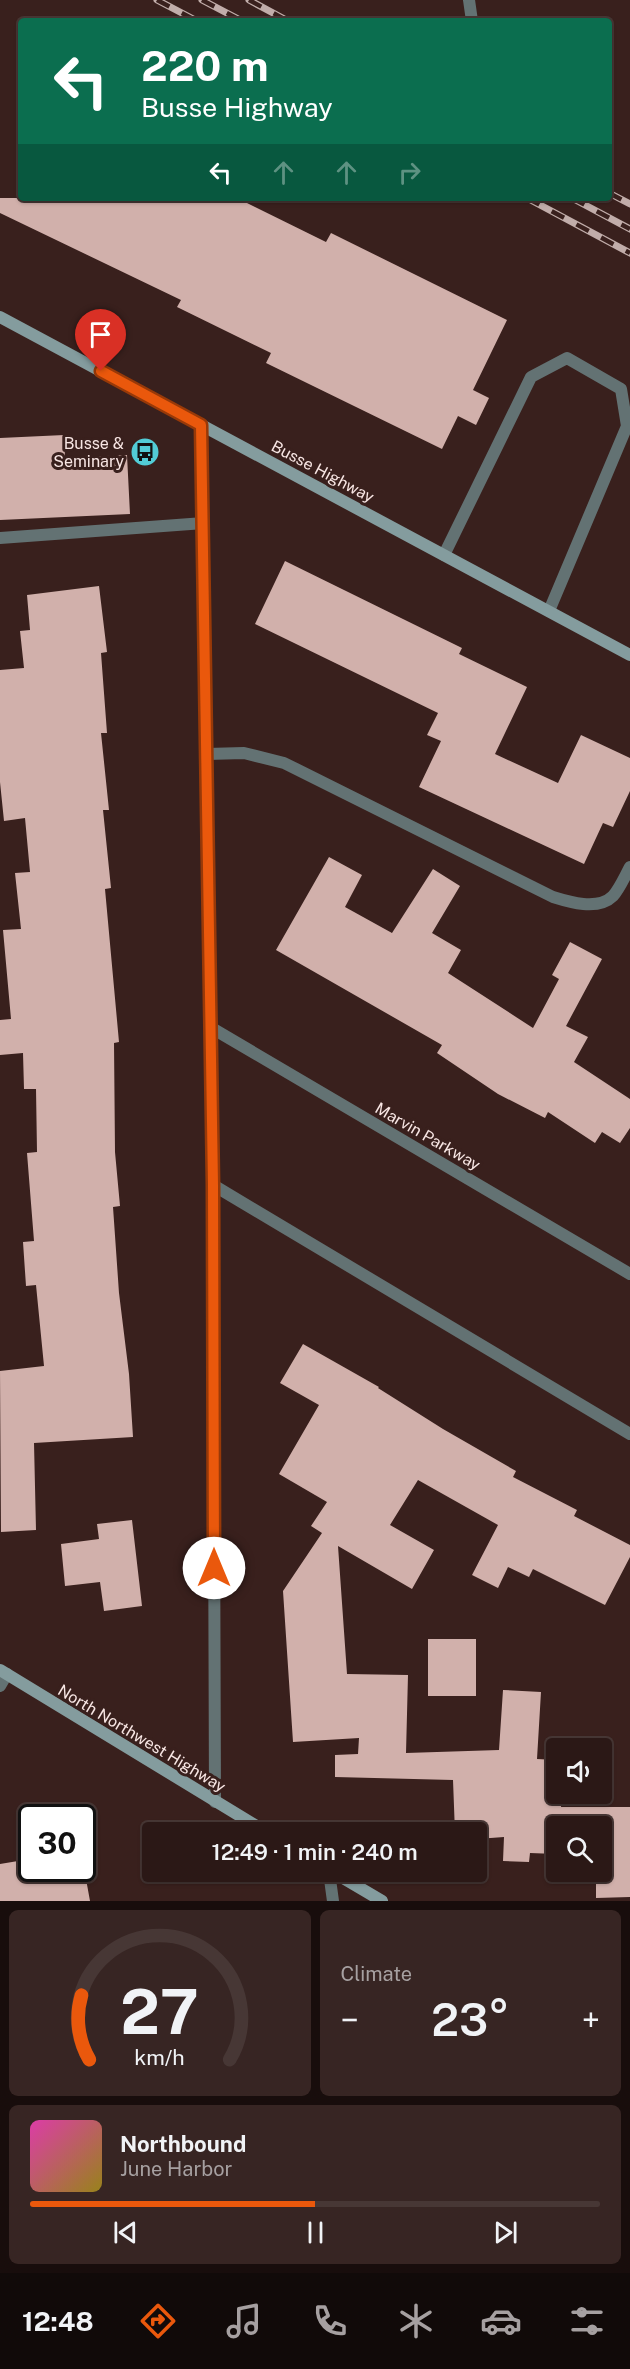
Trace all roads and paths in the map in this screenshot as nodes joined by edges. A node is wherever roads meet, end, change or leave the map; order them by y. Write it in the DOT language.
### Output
graph roads {
  1 [pos="469,0"];
  2 [pos="472,18"];
  3 [pos="0,317"];
  4 [pos="201,425"];
  5 [pos="204,523"];
  6 [pos="0,538"];
  7 [pos="444,555"];
  8 [pos="549,611"];
  9 [pos="630,655"];
  10 [pos="207,754"];
  11 [pos="630,867"];
  12 [pos="210,1027"];
  13 [pos="213,1185"];
  14 [pos="630,1274"];
  15 [pos="630,1434"];
  16 [pos="4,1672"];
  17 [pos="0,1686"];
  18 [pos="215,1802"];
  19 [pos="249,1822"];
  20 [pos="332,1882"];
  21 [pos="349,1882"];
  22 [pos="333,1901"];
  23 [pos="382,1901"];
  1 -- 2 [label="street"];
  3 -- 4 [label="main road, Busse Highway"];
  4 -- 5 [label="street"];
  4 -- 7 [label="main road, Busse Highway"];
  5 -- 6 [label="street"];
  5 -- 10 [label="street"];
  7 -- 8 [label="main road, Busse Highway"];
  7 -- 8 [label="street"];
  8 -- 9 [label="main road, Busse Highway"];
  10 -- 11 [label="street"];
  10 -- 12 [label="street"];
  12 -- 13 [label="street"];
  12 -- 14 [label="street, Marvin Parkway"];
  13 -- 15 [label="street"];
  13 -- 18 [label="street"];
  16 -- 17 [label="street"];
  16 -- 18 [label="main road, North Northwest Highway"];
  18 -- 19 [label="main road, North Northwest Highway"];
  20 -- 22 [label="street"];
  21 -- 23 [label="main road"];
}
